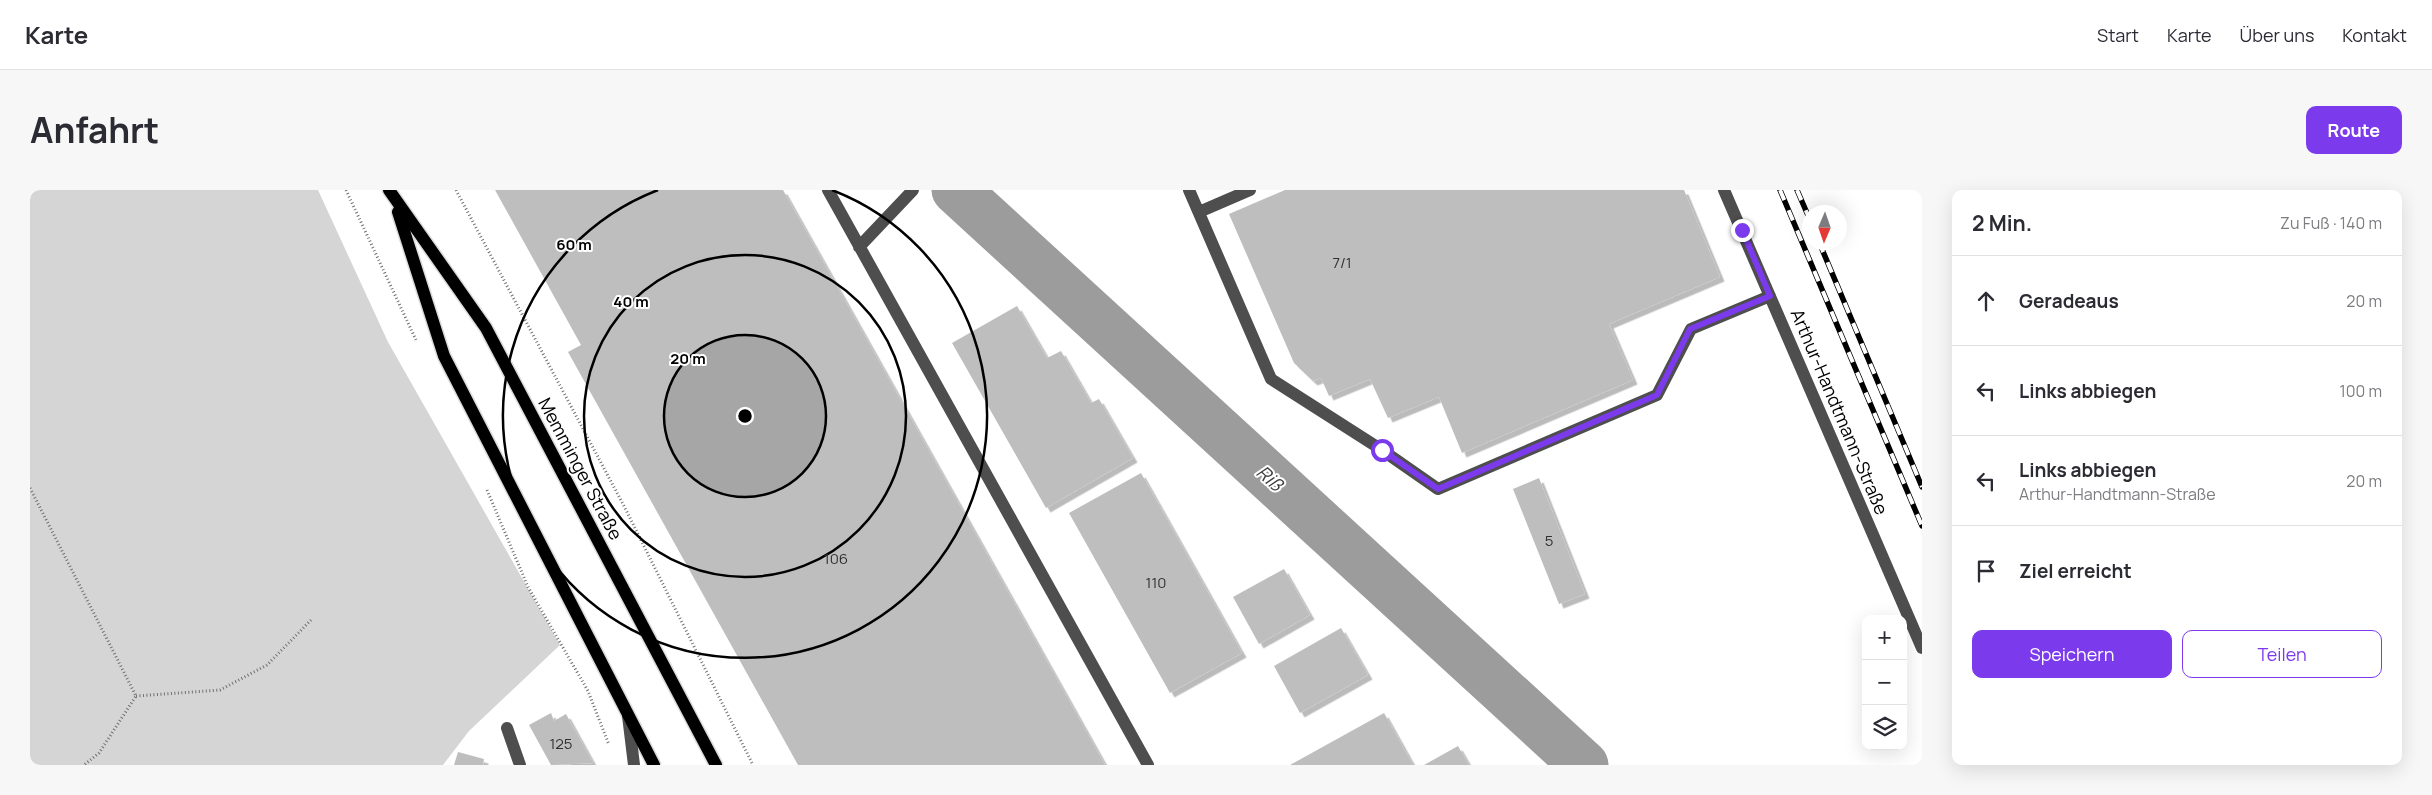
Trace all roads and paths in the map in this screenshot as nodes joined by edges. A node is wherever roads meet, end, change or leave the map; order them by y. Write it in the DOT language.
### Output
graph roads {
  1 [pos="346,190"];
  2 [pos="456,190"];
  3 [pos="828,190"];
  4 [pos="913,190"];
  5 [pos="1189,190"];
  6 [pos="1250,190"];
  7 [pos="1724,190"];
  8 [pos="392,195"];
  9 [pos="1199,212"];
  10 [pos="859,247"];
  11 [pos="1770,296"];
  12 [pos="416,342"];
  13 [pos="485,484"];
  14 [pos="30,488"];
  15 [pos="311,620"];
  16 [pos="1922,648"];
  17 [pos="136,696"];
  18 [pos="628,716"];
  19 [pos="507,728"];
  20 [pos="612,752"];
  21 [pos="84,765"];
  22 [pos="520,765"];
  23 [pos="634,765"];
  24 [pos="654,765"];
  25 [pos="716,765"];
  26 [pos="753,765"];
  27 [pos="1148,765"];
  1 -- 12 [label="path"];
  2 -- 26 [label="path"];
  3 -- 10 [label="street"];
  4 -- 10 [label="street"];
  5 -- 9 [label="street"];
  6 -- 9 [label="street"];
  7 -- 11 [label="street, Arthur-Handtmann-Straße"];
  8 -- 18 [label="main road, Memminger Straße"];
  8 -- 25 [label="main road, Memminger Straße"];
  9 -- 11 [label="street"];
  10 -- 27 [label="street"];
  11 -- 16 [label="street, Arthur-Handtmann-Straße"];
  13 -- 20 [label="path"];
  14 -- 17 [label="path"];
  15 -- 17 [label="path"];
  17 -- 21 [label="path"];
  18 -- 23 [label="street"];
  18 -- 24 [label="main road, Memminger Straße"];
  19 -- 22 [label="street"];
}
